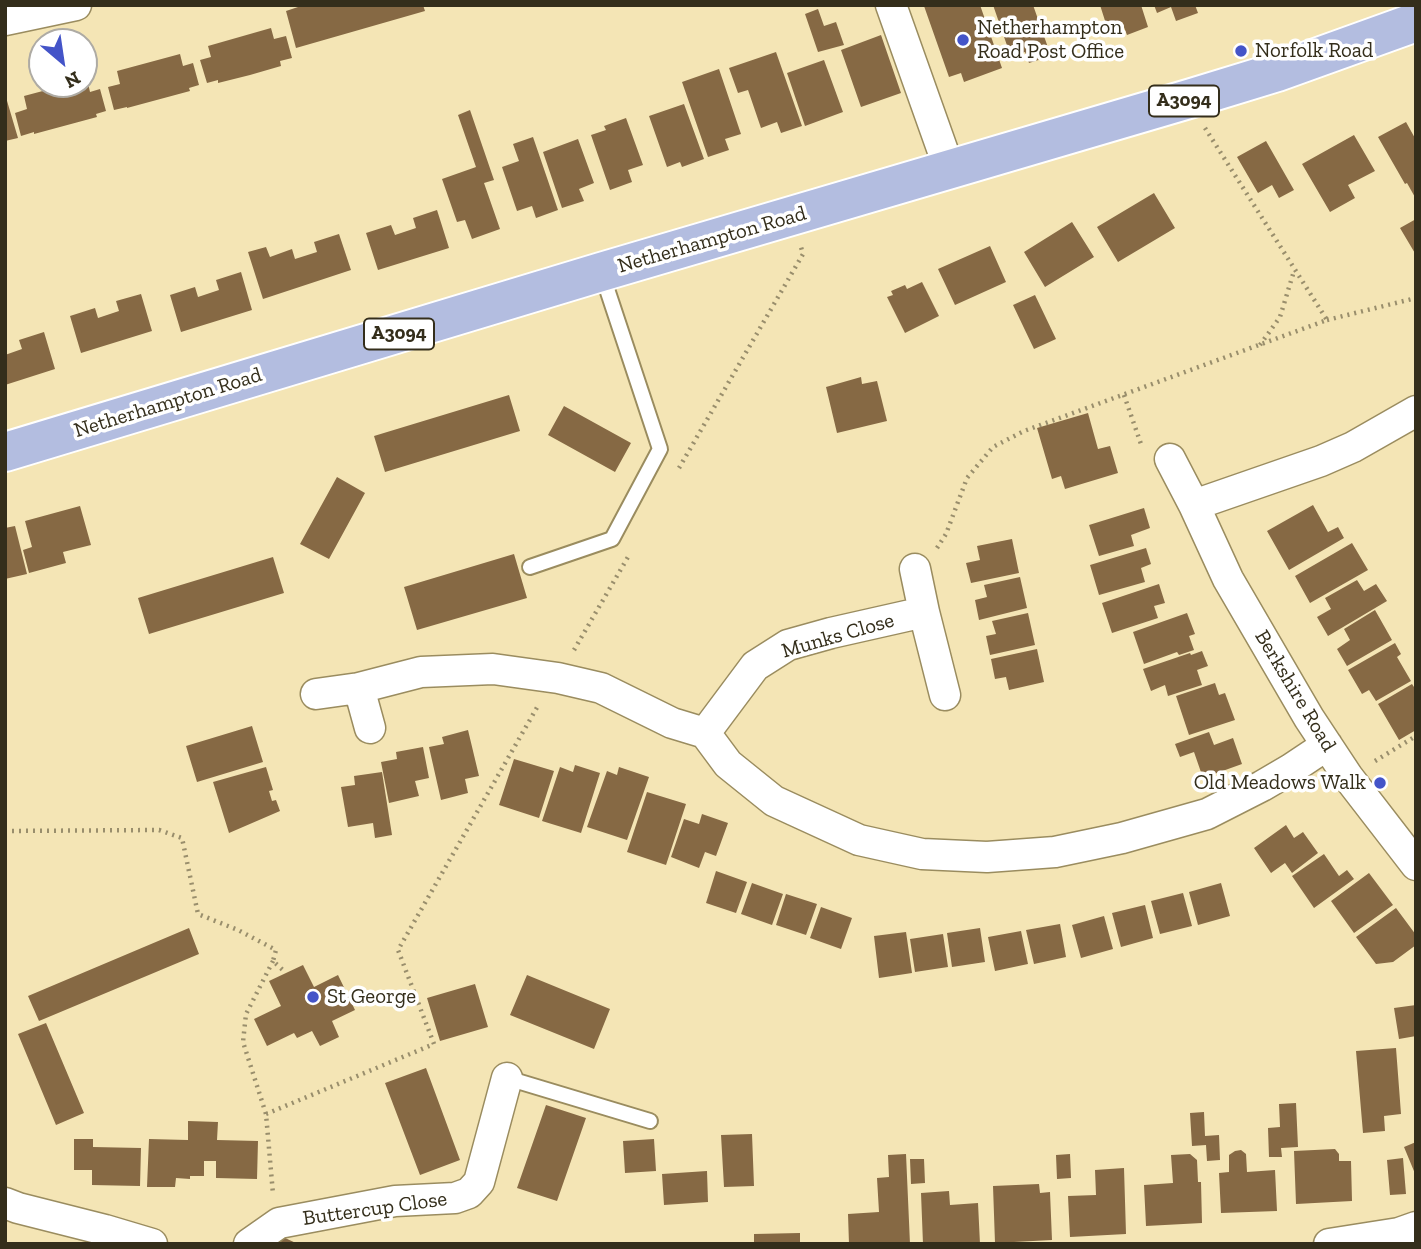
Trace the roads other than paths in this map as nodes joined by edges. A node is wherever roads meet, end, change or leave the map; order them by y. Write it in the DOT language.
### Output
graph roads {
  1 [pos="76,5"];
  2 [pos="891,5"];
  3 [pos="5,20"];
  4 [pos="1416,22"];
  5 [pos="950,171"];
  6 [pos="601,272"];
  7 [pos="1416,411"];
  8 [pos="5,452"];
  9 [pos="1157,455"];
  10 [pos="1194,505"];
  11 [pos="530,568"];
  12 [pos="915,569"];
  13 [pos="924,612"];
  14 [pos="359,688"];
  15 [pos="316,694"];
  16 [pos="945,695"];
  17 [pos="370,728"];
  18 [pos="705,733"];
  19 [pos="1327,746"];
  20 [pos="1416,865"];
  21 [pos="507,1078"];
  22 [pos="650,1121"];
  23 [pos="5,1203"];
  24 [pos="1416,1227"];
  25 [pos="152,1244"];
  26 [pos="249,1244"];
  27 [pos="1329,1244"];
  1 -- 3 [label="street"];
  2 -- 5 [label="street"];
  4 -- 5 [label="main road, Netherhampton Road / A3094"];
  5 -- 6 [label="main road, Netherhampton Road / A3094"];
  6 -- 8 [label="main road, Netherhampton Road / A3094"];
  6 -- 11 [label="lane"];
  7 -- 10 [label="street"];
  9 -- 10 [label="street, Berkshire Road"];
  10 -- 19 [label="street, Berkshire Road"];
  12 -- 13 [label="street, Munks Close"];
  13 -- 16 [label="street, Munks Close"];
  13 -- 18 [label="street, Munks Close"];
  14 -- 15 [label="street"];
  14 -- 17 [label="street"];
  14 -- 18 [label="street"];
  18 -- 19 [label="street"];
  19 -- 20 [label="street, Berkshire Road"];
  21 -- 22 [label="lane"];
  21 -- 26 [label="street, Buttercup Close"];
  23 -- 25 [label="street"];
  24 -- 27 [label="street"];
}
